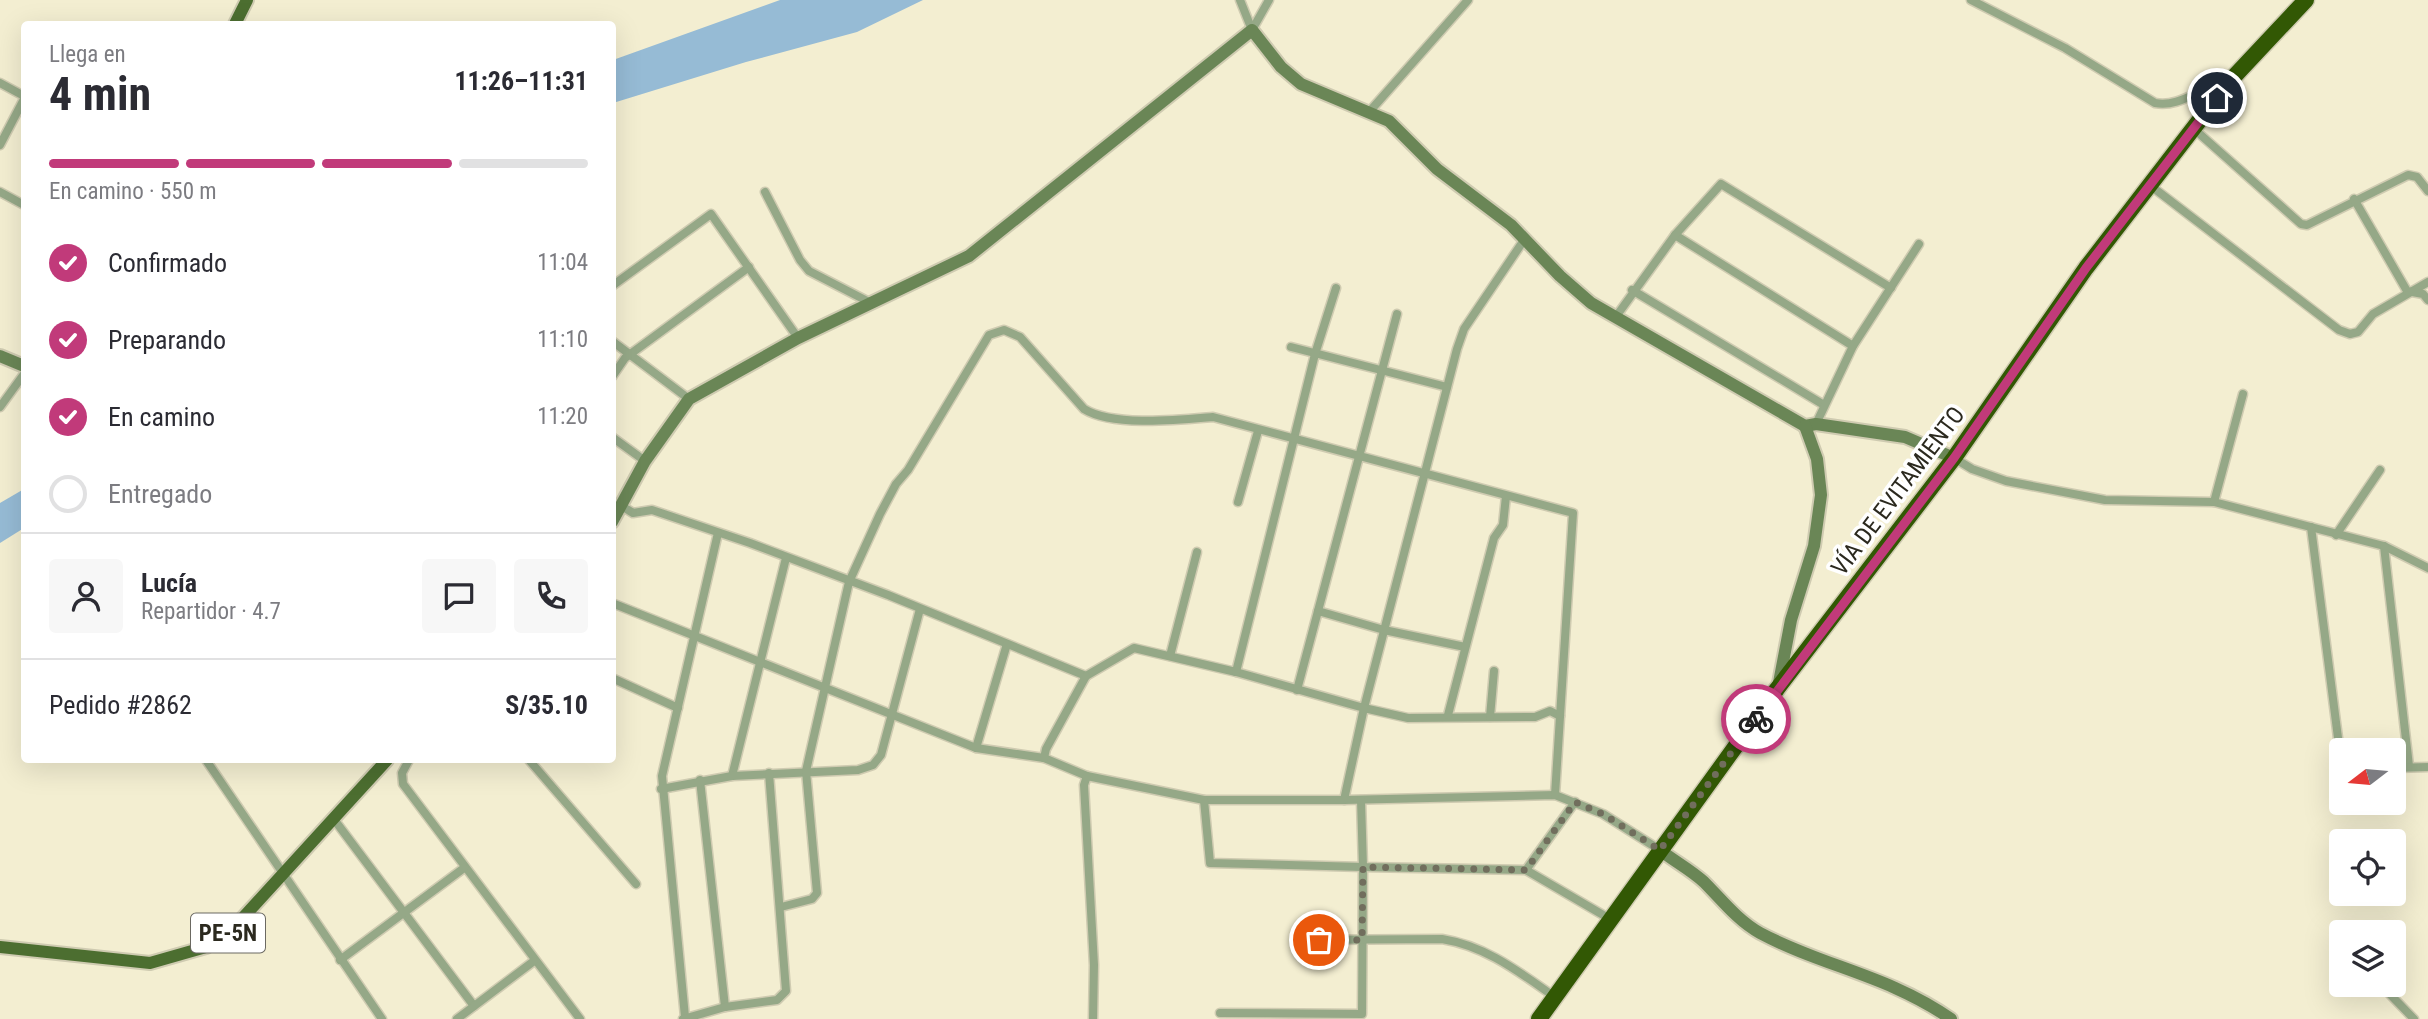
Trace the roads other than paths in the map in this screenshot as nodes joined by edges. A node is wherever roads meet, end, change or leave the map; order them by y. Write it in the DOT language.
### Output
graph roads {
  1 [pos="1240,0"];
  2 [pos="1269,0"];
  3 [pos="1468,0"];
  4 [pos="1971,0"];
  5 [pos="2306,0"];
  6 [pos="248,2"];
  7 [pos="237,21"];
  8 [pos="1252,30"];
  9 [pos="2229,82"];
  10 [pos="0,83"];
  11 [pos="21,95"];
  12 [pos="21,103"];
  13 [pos="1370,111"];
  14 [pos="2194,129"];
  15 [pos="0,145"];
  16 [pos="2151,186"];
  17 [pos="2428,191"];
  18 [pos="0,192"];
  19 [pos="765,192"];
  20 [pos="2354,199"];
  21 [pos="21,203"];
  22 [pos="1675,235"];
  23 [pos="1524,240"];
  24 [pos="1919,244"];
  25 [pos="749,267"];
  26 [pos="2428,282"];
  27 [pos="616,283"];
  28 [pos="1336,288"];
  29 [pos="1891,288"];
  30 [pos="1632,290"];
  31 [pos="2407,291"];
  32 [pos="2428,300"];
  33 [pos="871,303"];
  34 [pos="1397,314"];
  35 [pos="1615,318"];
  36 [pos="798,338"];
  37 [pos="616,344"];
  38 [pos="1291,346"];
  39 [pos="1853,346"];
  40 [pos="1315,354"];
  41 [pos="632,355"];
  42 [pos="0,356"];
  43 [pos="21,365"];
  44 [pos="1381,368"];
  45 [pos="616,371"];
  46 [pos="21,378"];
  47 [pos="1447,387"];
  48 [pos="2243,394"];
  49 [pos="689,399"];
  50 [pos="1824,405"];
  51 [pos="0,407"];
  52 [pos="1811,425"];
  53 [pos="1258,431"];
  54 [pos="616,440"];
  55 [pos="1293,440"];
  56 [pos="1360,458"];
  57 [pos="1954,458"];
  58 [pos="645,461"];
  59 [pos="2380,470"];
  60 [pos="1425,475"];
  61 [pos="1506,496"];
  62 [pos="623,501"];
  63 [pos="1238,502"];
  64 [pos="2214,502"];
  65 [pos="616,514"];
  66 [pos="2311,527"];
  67 [pos="718,533"];
  68 [pos="2336,535"];
  69 [pos="2384,546"];
  70 [pos="1197,552"];
  71 [pos="786,558"];
  72 [pos="2428,568"];
  73 [pos="849,582"];
  74 [pos="616,605"];
  75 [pos="920,609"];
  76 [pos="1318,611"];
  77 [pos="1384,630"];
  78 [pos="695,637"];
  79 [pos="1007,644"];
  80 [pos="1465,647"];
  81 [pos="1170,656"];
  82 [pos="762,663"];
  83 [pos="1494,671"];
  84 [pos="1236,672"];
  85 [pos="1086,676"];
  86 [pos="616,680"];
  87 [pos="1777,689"];
  88 [pos="827,690"];
  89 [pos="1297,690"];
  90 [pos="678,708"];
  91 [pos="1364,708"];
  92 [pos="1448,715"];
  93 [pos="891,716"];
  94 [pos="1560,716"];
  95 [pos="1490,717"];
  96 [pos="2338,738"];
  97 [pos="976,748"];
  98 [pos="1044,758"];
  99 [pos="208,763"];
  100 [pos="384,763"];
  101 [pos="407,763"];
  102 [pos="531,763"];
  103 [pos="2406,766"];
  104 [pos="2409,766"];
  105 [pos="2428,767"];
  106 [pos="806,771"];
  107 [pos="769,773"];
  108 [pos="732,776"];
  109 [pos="1087,776"];
  110 [pos="700,780"];
  111 [pos="661,789"];
  112 [pos="1555,795"];
  113 [pos="1204,800"];
  114 [pos="1345,800"];
  115 [pos="1361,800"];
  116 [pos="1575,802"];
  117 [pos="333,818"];
  118 [pos="1660,850"];
  119 [pos="1363,867"];
  120 [pos="464,868"];
  121 [pos="1526,870"];
  122 [pos="282,876"];
  123 [pos="636,884"];
  124 [pos="781,907"];
  125 [pos="405,914"];
  126 [pos="1609,919"];
  127 [pos="1297,940"];
  128 [pos="1362,940"];
  129 [pos="0,947"];
  130 [pos="340,960"];
  131 [pos="534,961"];
  132 [pos="1555,997"];
  133 [pos="2393,997"];
  134 [pos="474,1006"];
  135 [pos="725,1007"];
  136 [pos="1220,1013"];
  137 [pos="1362,1017"];
  138 [pos="684,1018"];
  139 [pos="382,1019"];
  140 [pos="457,1019"];
  141 [pos="580,1019"];
  142 [pos="1093,1019"];
  143 [pos="1539,1019"];
  144 [pos="1951,1019"];
  145 [pos="2414,1019"];
  1 -- 8 [label="street"];
  2 -- 8 [label="street"];
  3 -- 13 [label="street"];
  4 -- 9 [label="street"];
  5 -- 9 [label="highway, VÍA DE EVITAMIENTO"];
  6 -- 7 [label="main road"];
  8 -- 13 [label="street"];
  8 -- 33 [label="street"];
  9 -- 14 [label="highway, VÍA DE EVITAMIENTO"];
  10 -- 11 [label="street"];
  12 -- 15 [label="street"];
  13 -- 23 [label="street"];
  14 -- 16 [label="highway, VÍA DE EVITAMIENTO"];
  14 -- 20 [label="street"];
  16 -- 31 [label="street"];
  16 -- 57 [label="highway, VÍA DE EVITAMIENTO"];
  17 -- 20 [label="street"];
  18 -- 21 [label="street"];
  19 -- 33 [label="street"];
  20 -- 31 [label="street"];
  22 -- 29 [label="street"];
  22 -- 30 [label="street"];
  22 -- 39 [label="street"];
  23 -- 35 [label="street"];
  23 -- 47 [label="street"];
  24 -- 29 [label="street"];
  25 -- 27 [label="street"];
  25 -- 36 [label="street"];
  25 -- 41 [label="street"];
  26 -- 31 [label="street"];
  28 -- 40 [label="street"];
  29 -- 39 [label="street"];
  30 -- 35 [label="street"];
  30 -- 50 [label="street"];
  31 -- 32 [label="street"];
  33 -- 36 [label="street"];
  34 -- 44 [label="street"];
  35 -- 52 [label="street"];
  36 -- 49 [label="street"];
  37 -- 41 [label="street"];
  38 -- 40 [label="street"];
  39 -- 50 [label="street"];
  40 -- 44 [label="street"];
  40 -- 55 [label="street"];
  41 -- 45 [label="street"];
  41 -- 49 [label="street"];
  42 -- 43 [label="street"];
  44 -- 47 [label="street"];
  44 -- 56 [label="street"];
  46 -- 51 [label="street"];
  47 -- 60 [label="street"];
  48 -- 64 [label="street"];
  49 -- 58 [label="street"];
  50 -- 52 [label="street"];
  52 -- 57 [label="street"];
  52 -- 87 [label="street"];
  53 -- 55 [label="street"];
  53 -- 63 [label="street"];
  53 -- 73 [label="street"];
  54 -- 58 [label="street"];
  55 -- 56 [label="street"];
  55 -- 84 [label="street"];
  56 -- 60 [label="street"];
  56 -- 76 [label="street"];
  57 -- 64 [label="street"];
  57 -- 87 [label="highway, VÍA DE EVITAMIENTO"];
  58 -- 62 [label="street"];
  59 -- 68 [label="street"];
  60 -- 61 [label="street"];
  60 -- 77 [label="street"];
  61 -- 80 [label="street"];
  61 -- 94 [label="street"];
  62 -- 65 [label="street"];
  62 -- 67 [label="street"];
  64 -- 66 [label="street"];
  66 -- 68 [label="street"];
  66 -- 96 [label="street"];
  67 -- 71 [label="street"];
  67 -- 78 [label="street"];
  68 -- 69 [label="street"];
  69 -- 72 [label="street"];
  69 -- 104 [label="street"];
  70 -- 81 [label="street"];
  71 -- 73 [label="street"];
  71 -- 82 [label="street"];
  73 -- 75 [label="street"];
  73 -- 88 [label="street"];
  74 -- 78 [label="street"];
  75 -- 79 [label="street"];
  75 -- 93 [label="street"];
  76 -- 77 [label="street"];
  76 -- 89 [label="street"];
  77 -- 80 [label="street"];
  77 -- 91 [label="street"];
  78 -- 82 [label="street"];
  78 -- 90 [label="street"];
  79 -- 85 [label="street"];
  79 -- 97 [label="street"];
  80 -- 92 [label="street"];
  81 -- 84 [label="street"];
  81 -- 85 [label="street"];
  82 -- 88 [label="street"];
  82 -- 108 [label="street"];
  83 -- 95 [label="street"];
  84 -- 89 [label="street"];
  85 -- 98 [label="street"];
  86 -- 90 [label="street"];
  87 -- 118 [label="highway, VÍA DE EVITAMIENTO"];
  88 -- 93 [label="street"];
  88 -- 106 [label="street"];
  89 -- 91 [label="street"];
  90 -- 111 [label="street"];
  91 -- 92 [label="street"];
  91 -- 114 [label="street"];
  92 -- 95 [label="street"];
  93 -- 97 [label="street"];
  93 -- 106 [label="street"];
  94 -- 95 [label="street"];
  94 -- 112 [label="street"];
  97 -- 98 [label="street"];
  98 -- 109 [label="street"];
  99 -- 122 [label="street"];
  100 -- 117 [label="main road, PE-5N"];
  101 -- 120 [label="street"];
  102 -- 123 [label="street"];
  103 -- 104 [label="street"];
  104 -- 105 [label="street"];
  106 -- 107 [label="street"];
  106 -- 124 [label="street"];
  107 -- 108 [label="street"];
  107 -- 124 [label="street"];
  108 -- 110 [label="street"];
  109 -- 113 [label="street"];
  109 -- 142 [label="street"];
  110 -- 111 [label="street"];
  110 -- 135 [label="street"];
  111 -- 138 [label="street"];
  112 -- 115 [label="street"];
  112 -- 116 [label="street"];
  113 -- 114 [label="street"];
  113 -- 119 [label="street"];
  114 -- 115 [label="street"];
  115 -- 119 [label="street"];
  116 -- 118 [label="street"];
  116 -- 121 [label="street"];
  117 -- 122 [label="main road, PE-5N"];
  117 -- 125 [label="street"];
  118 -- 126 [label="highway, VÍA DE EVITAMIENTO"];
  118 -- 144 [label="street"];
  119 -- 121 [label="street"];
  119 -- 128 [label="street"];
  120 -- 125 [label="street"];
  120 -- 131 [label="street"];
  121 -- 126 [label="street"];
  122 -- 129 [label="main road, PE-5N"];
  122 -- 130 [label="street"];
  124 -- 135 [label="street"];
  125 -- 130 [label="street"];
  125 -- 134 [label="street"];
  126 -- 132 [label="highway, VÍA DE EVITAMIENTO"];
  127 -- 128 [label="street"];
  128 -- 132 [label="street"];
  128 -- 137 [label="street"];
  130 -- 139 [label="street"];
  131 -- 134 [label="street"];
  131 -- 141 [label="street"];
  132 -- 143 [label="highway, VÍA DE EVITAMIENTO"];
  133 -- 145 [label="street"];
  134 -- 140 [label="street"];
  135 -- 138 [label="street"];
  136 -- 137 [label="street"];
}
